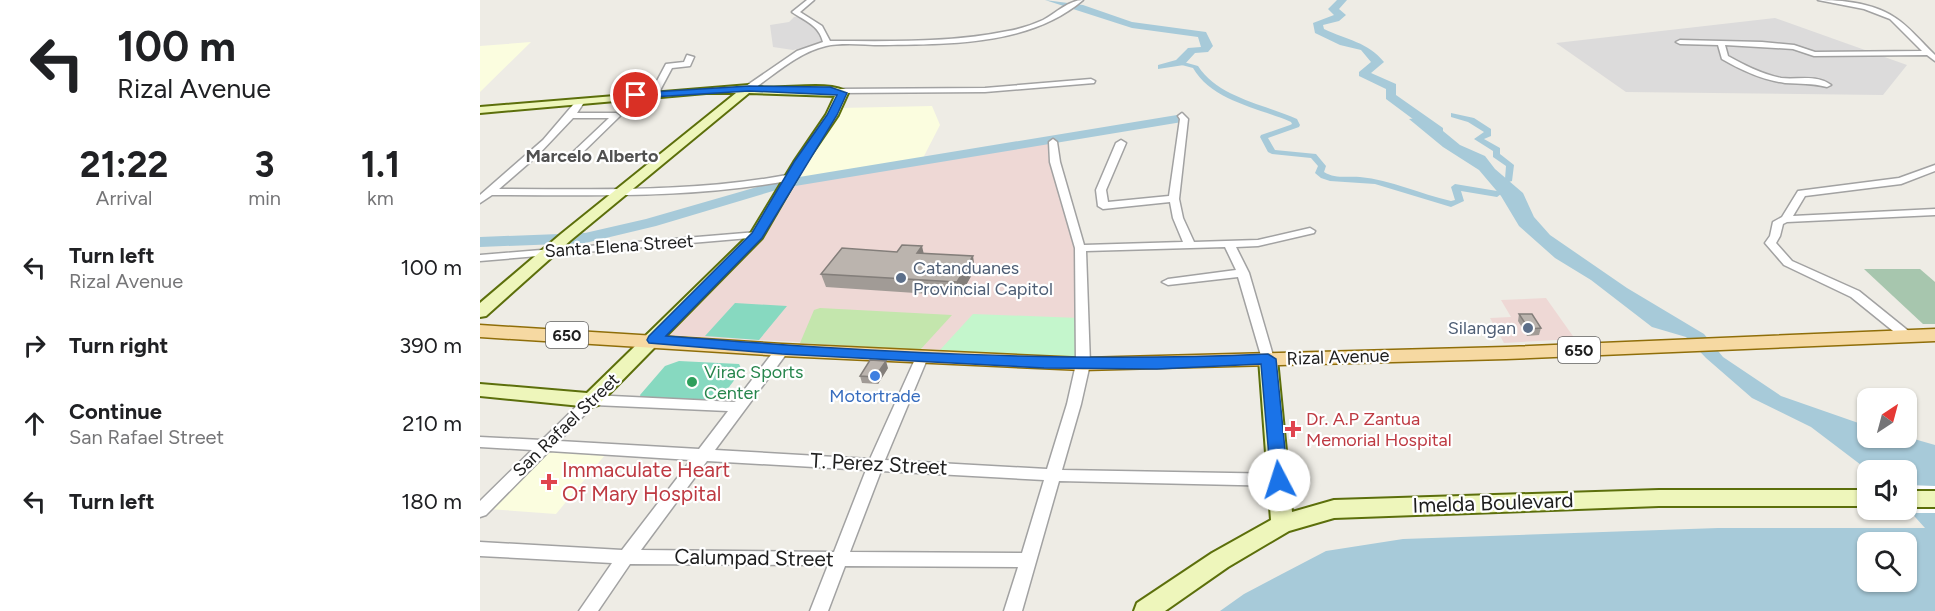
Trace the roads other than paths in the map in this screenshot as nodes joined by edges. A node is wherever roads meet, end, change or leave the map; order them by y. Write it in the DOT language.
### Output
graph roads {
  1 [pos="811,0"];
  2 [pos="1080,0"];
  3 [pos="1821,0"];
  4 [pos="1680,42"];
  5 [pos="1721,42"];
  6 [pos="827,43"];
  7 [pos="1928,53"];
  8 [pos="690,57"];
  9 [pos="1935,59"];
  10 [pos="1091,81"];
  11 [pos="1827,86"];
  12 [pos="749,88"];
  13 [pos="840,93"];
  14 [pos="654,94"];
  15 [pos="581,101"];
  16 [pos="480,110"];
  17 [pos="570,116"];
  18 [pos="1182,116"];
  19 [pos="1053,142"];
  20 [pos="1122,143"];
  21 [pos="576,154"];
  22 [pos="1935,168"];
  23 [pos="790,181"];
  24 [pos="491,192"];
  25 [pos="621,193"];
  26 [pos="1174,199"];
  27 [pos="480,200"];
  28 [pos="1935,212"];
  29 [pos="1786,219"];
  30 [pos="1310,231"];
  31 [pos="757,235"];
  32 [pos="560,243"];
  33 [pos="1229,244"];
  34 [pos="1190,246"];
  35 [pos="1080,248"];
  36 [pos="480,258"];
  37 [pos="1243,273"];
  38 [pos="1168,282"];
  39 [pos="480,312"];
  40 [pos="480,331"];
  41 [pos="1935,335"];
  42 [pos="1907,336"];
  43 [pos="654,340"];
  44 [pos="782,350"];
  45 [pos="922,357"];
  46 [pos="1268,359"];
  47 [pos="1083,364"];
  48 [pos="480,390"];
  49 [pos="591,400"];
  50 [pos="739,407"];
  51 [pos="480,442"];
  52 [pos="544,445"];
  53 [pos="702,455"];
  54 [pos="876,464"];
  55 [pos="1051,474"];
  56 [pos="1279,480"];
  57 [pos="1857,498"];
  58 [pos="1917,499"];
  59 [pos="1935,499"];
  60 [pos="480,511"];
  61 [pos="1282,524"];
  62 [pos="480,549"];
  63 [pos="626,557"];
  64 [pos="840,560"];
  65 [pos="1027,560"];
  66 [pos="588,611"];
  67 [pos="819,611"];
  68 [pos="1013,611"];
  69 [pos="1146,611"];
  1 -- 6 [label="street"];
  2 -- 6 [label="street"];
  3 -- 7 [label="street"];
  4 -- 5 [label="street"];
  5 -- 7 [label="street"];
  5 -- 11 [label="street"];
  6 -- 12 [label="street"];
  7 -- 9 [label="street"];
  8 -- 14 [label="street"];
  10 -- 13 [label="street"];
  12 -- 13 [label="street"];
  12 -- 14 [label="street"];
  12 -- 25 [label="street"];
  13 -- 23 [label="street"];
  14 -- 15 [label="street"];
  15 -- 16 [label="street"];
  15 -- 17 [label="street"];
  17 -- 21 [label="street"];
  17 -- 24 [label="street"];
  18 -- 26 [label="street"];
  19 -- 35 [label="street"];
  20 -- 26 [label="street"];
  22 -- 29 [label="street"];
  23 -- 25 [label="street"];
  23 -- 31 [label="street, San Rafael Street"];
  24 -- 25 [label="street"];
  24 -- 27 [label="street"];
  25 -- 32 [label="street"];
  26 -- 34 [label="street"];
  28 -- 29 [label="street"];
  29 -- 42 [label="street"];
  30 -- 33 [label="street"];
  31 -- 32 [label="street, Santa Elena Street"];
  31 -- 43 [label="street, San Rafael Street"];
  32 -- 36 [label="street, Santa Elena Street"];
  32 -- 39 [label="street"];
  33 -- 34 [label="street"];
  33 -- 37 [label="street"];
  34 -- 35 [label="street"];
  35 -- 47 [label="street"];
  37 -- 38 [label="street"];
  37 -- 46 [label="street"];
  40 -- 43 [label="main road, Rizal Avenue / 650"];
  41 -- 42 [label="main road, 650"];
  42 -- 46 [label="main road, Rizal Avenue / 650"];
  43 -- 44 [label="main road, Rizal Avenue / 650"];
  43 -- 49 [label="street, San Rafael Street"];
  44 -- 45 [label="main road, Rizal Avenue / 650"];
  44 -- 50 [label="street"];
  45 -- 47 [label="main road, Rizal Avenue / 650"];
  45 -- 54 [label="street"];
  46 -- 47 [label="main road, Rizal Avenue / 650"];
  46 -- 56 [label="street"];
  47 -- 55 [label="street"];
  48 -- 49 [label="street"];
  49 -- 50 [label="street"];
  49 -- 52 [label="street, San Rafael Street"];
  50 -- 53 [label="street"];
  51 -- 52 [label="street, T. Perez Street"];
  52 -- 53 [label="street, T. Perez Street"];
  52 -- 60 [label="street, San Rafael Street"];
  53 -- 54 [label="street, T. Perez Street"];
  53 -- 63 [label="street"];
  54 -- 55 [label="street, T. Perez Street"];
  54 -- 64 [label="street"];
  55 -- 56 [label="street, T. Perez Street"];
  55 -- 65 [label="street"];
  56 -- 61 [label="street"];
  57 -- 61 [label="street, Imelda Boulevard"];
  58 -- 59 [label="street"];
  61 -- 69 [label="street, Imelda Boulevard"];
  62 -- 63 [label="street, Calumpad Street"];
  63 -- 64 [label="street, Calumpad Street"];
  63 -- 66 [label="street"];
  64 -- 65 [label="street, Calumpad Street"];
  64 -- 67 [label="street"];
  65 -- 68 [label="street"];
}
